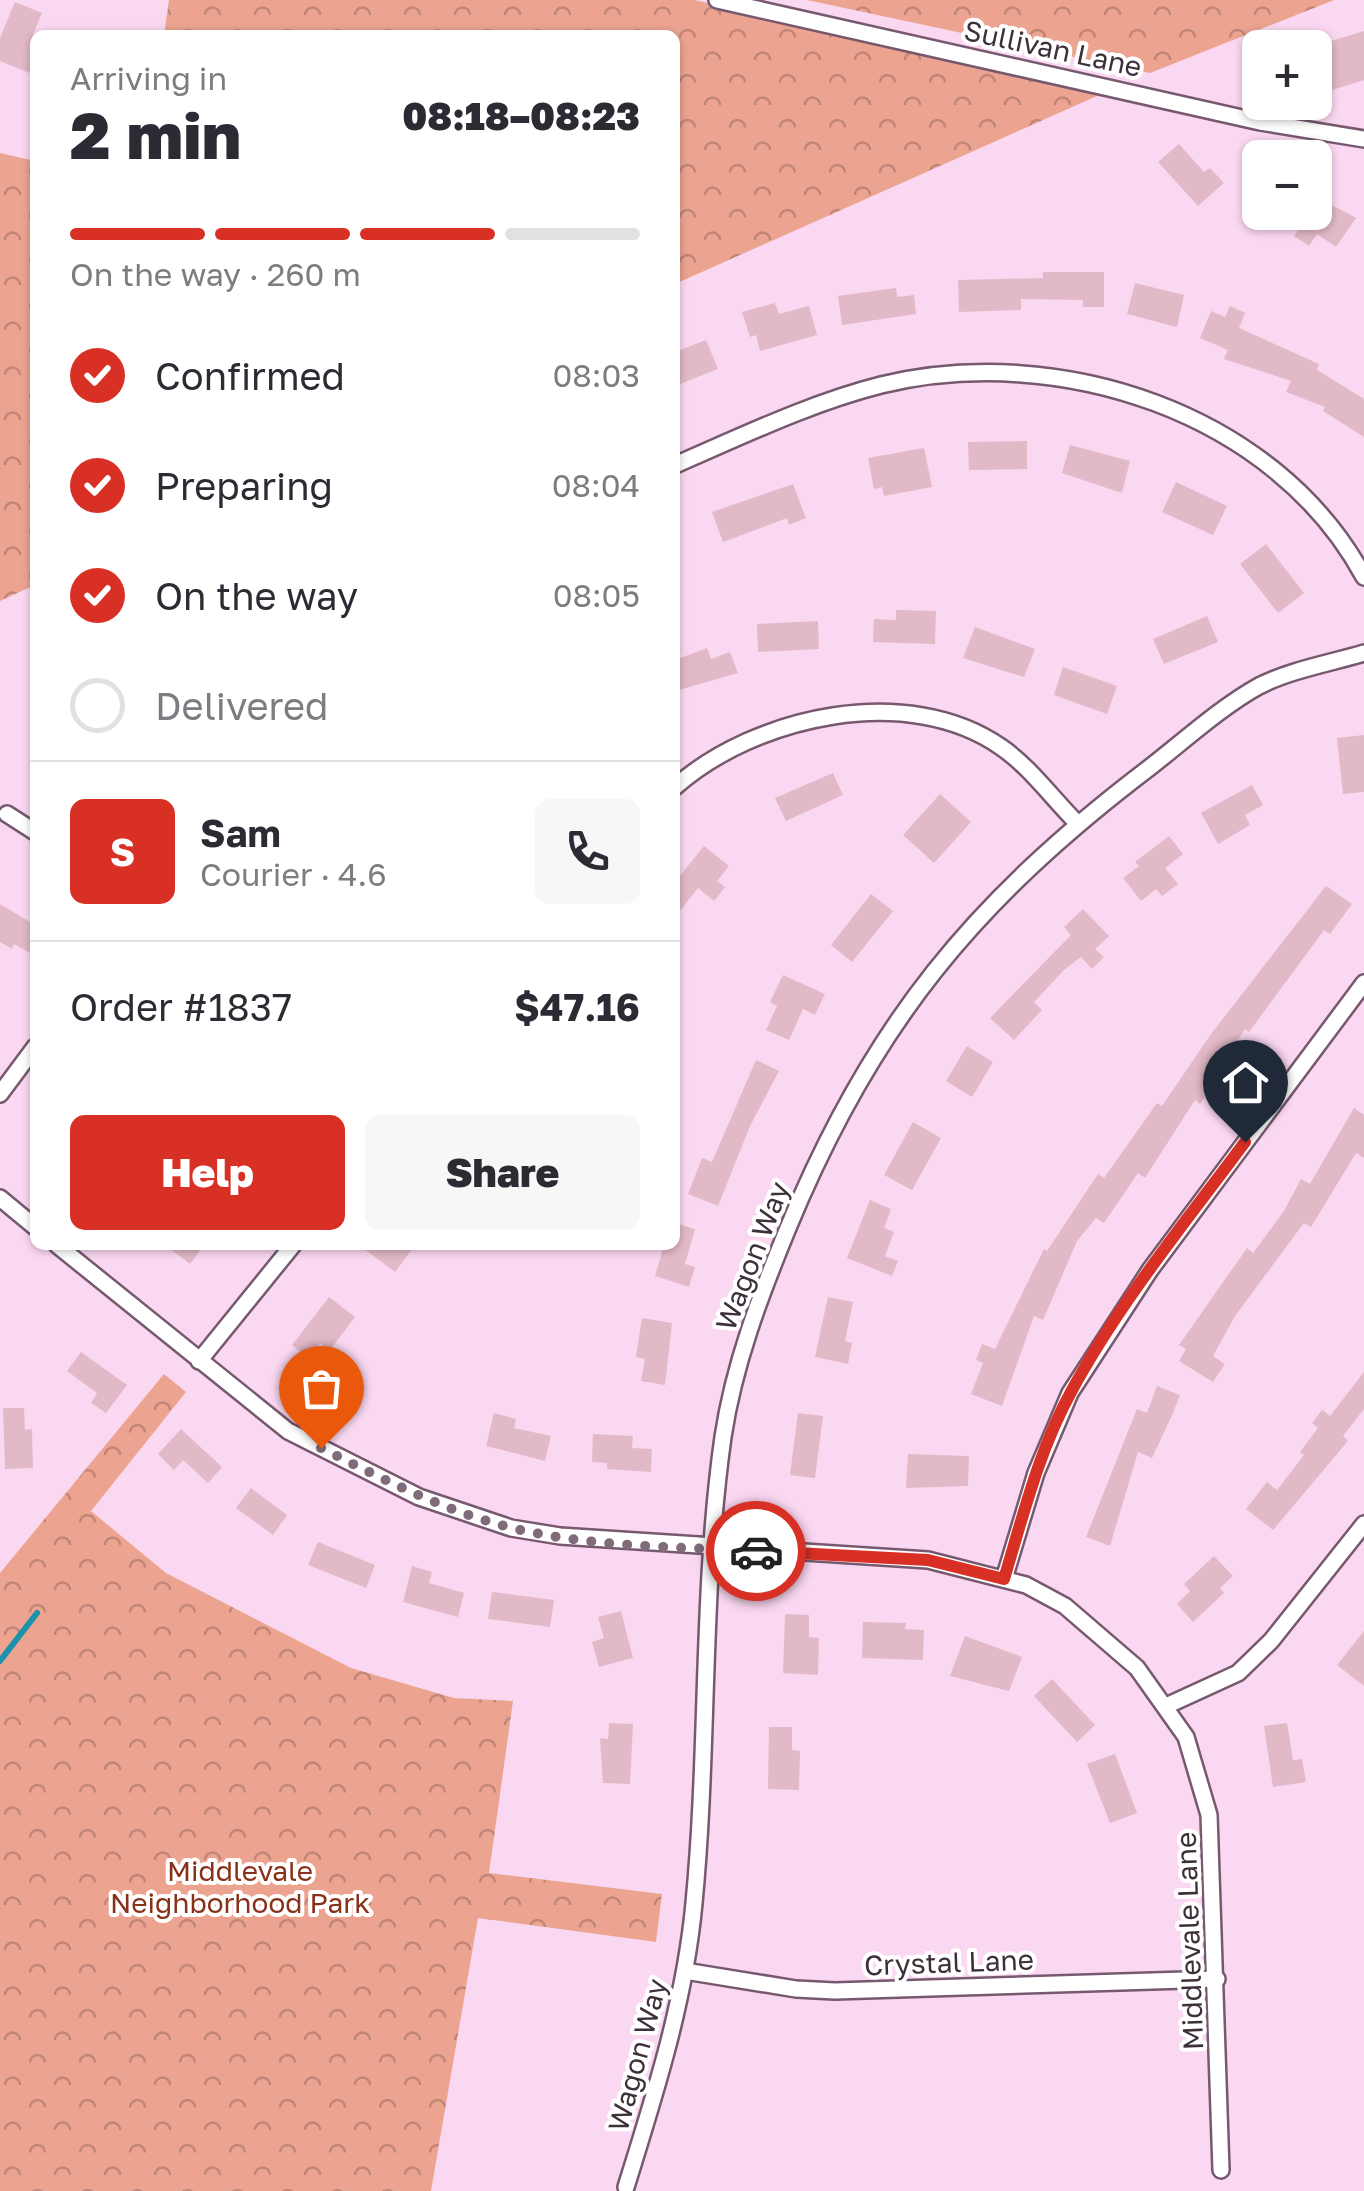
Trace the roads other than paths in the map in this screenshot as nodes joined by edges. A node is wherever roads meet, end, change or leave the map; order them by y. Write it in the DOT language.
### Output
graph roads {
  1 [pos="717,0"];
  2 [pos="1364,138"];
  3 [pos="680,462"];
  4 [pos="1364,577"];
  5 [pos="1364,653"];
  6 [pos="680,782"];
  7 [pos="7,814"];
  8 [pos="1076,823"];
  9 [pos="30,829"];
  10 [pos="1364,982"];
  11 [pos="30,1054"];
  12 [pos="0,1094"];
  13 [pos="0,1198"];
  14 [pos="30,1223"];
  15 [pos="63,1250"];
  16 [pos="289,1250"];
  17 [pos="199,1361"];
  18 [pos="1364,1524"];
  19 [pos="712,1549"];
  20 [pos="1004,1579"];
  21 [pos="1166,1706"];
  22 [pos="684,1970"];
  23 [pos="1217,1980"];
  24 [pos="1221,2170"];
  25 [pos="626,2187"];
  1 -- 2 [label="street, Sullivan Lane"];
  3 -- 4 [label="street"];
  5 -- 8 [label="street, Wagon Way"];
  6 -- 8 [label="street"];
  7 -- 9 [label="street"];
  8 -- 19 [label="street, Wagon Way"];
  10 -- 20 [label="street"];
  11 -- 12 [label="street"];
  13 -- 14 [label="street"];
  15 -- 17 [label="street, Middlevale Lane"];
  16 -- 17 [label="street"];
  17 -- 19 [label="street, Middlevale Lane"];
  18 -- 21 [label="street"];
  19 -- 20 [label="street, Middlevale Lane"];
  19 -- 22 [label="street, Wagon Way"];
  20 -- 21 [label="street, Middlevale Lane"];
  21 -- 23 [label="street, Middlevale Lane"];
  22 -- 23 [label="street, Crystal Lane"];
  22 -- 25 [label="street, Wagon Way"];
  23 -- 24 [label="street, Middlevale Lane"];
}
